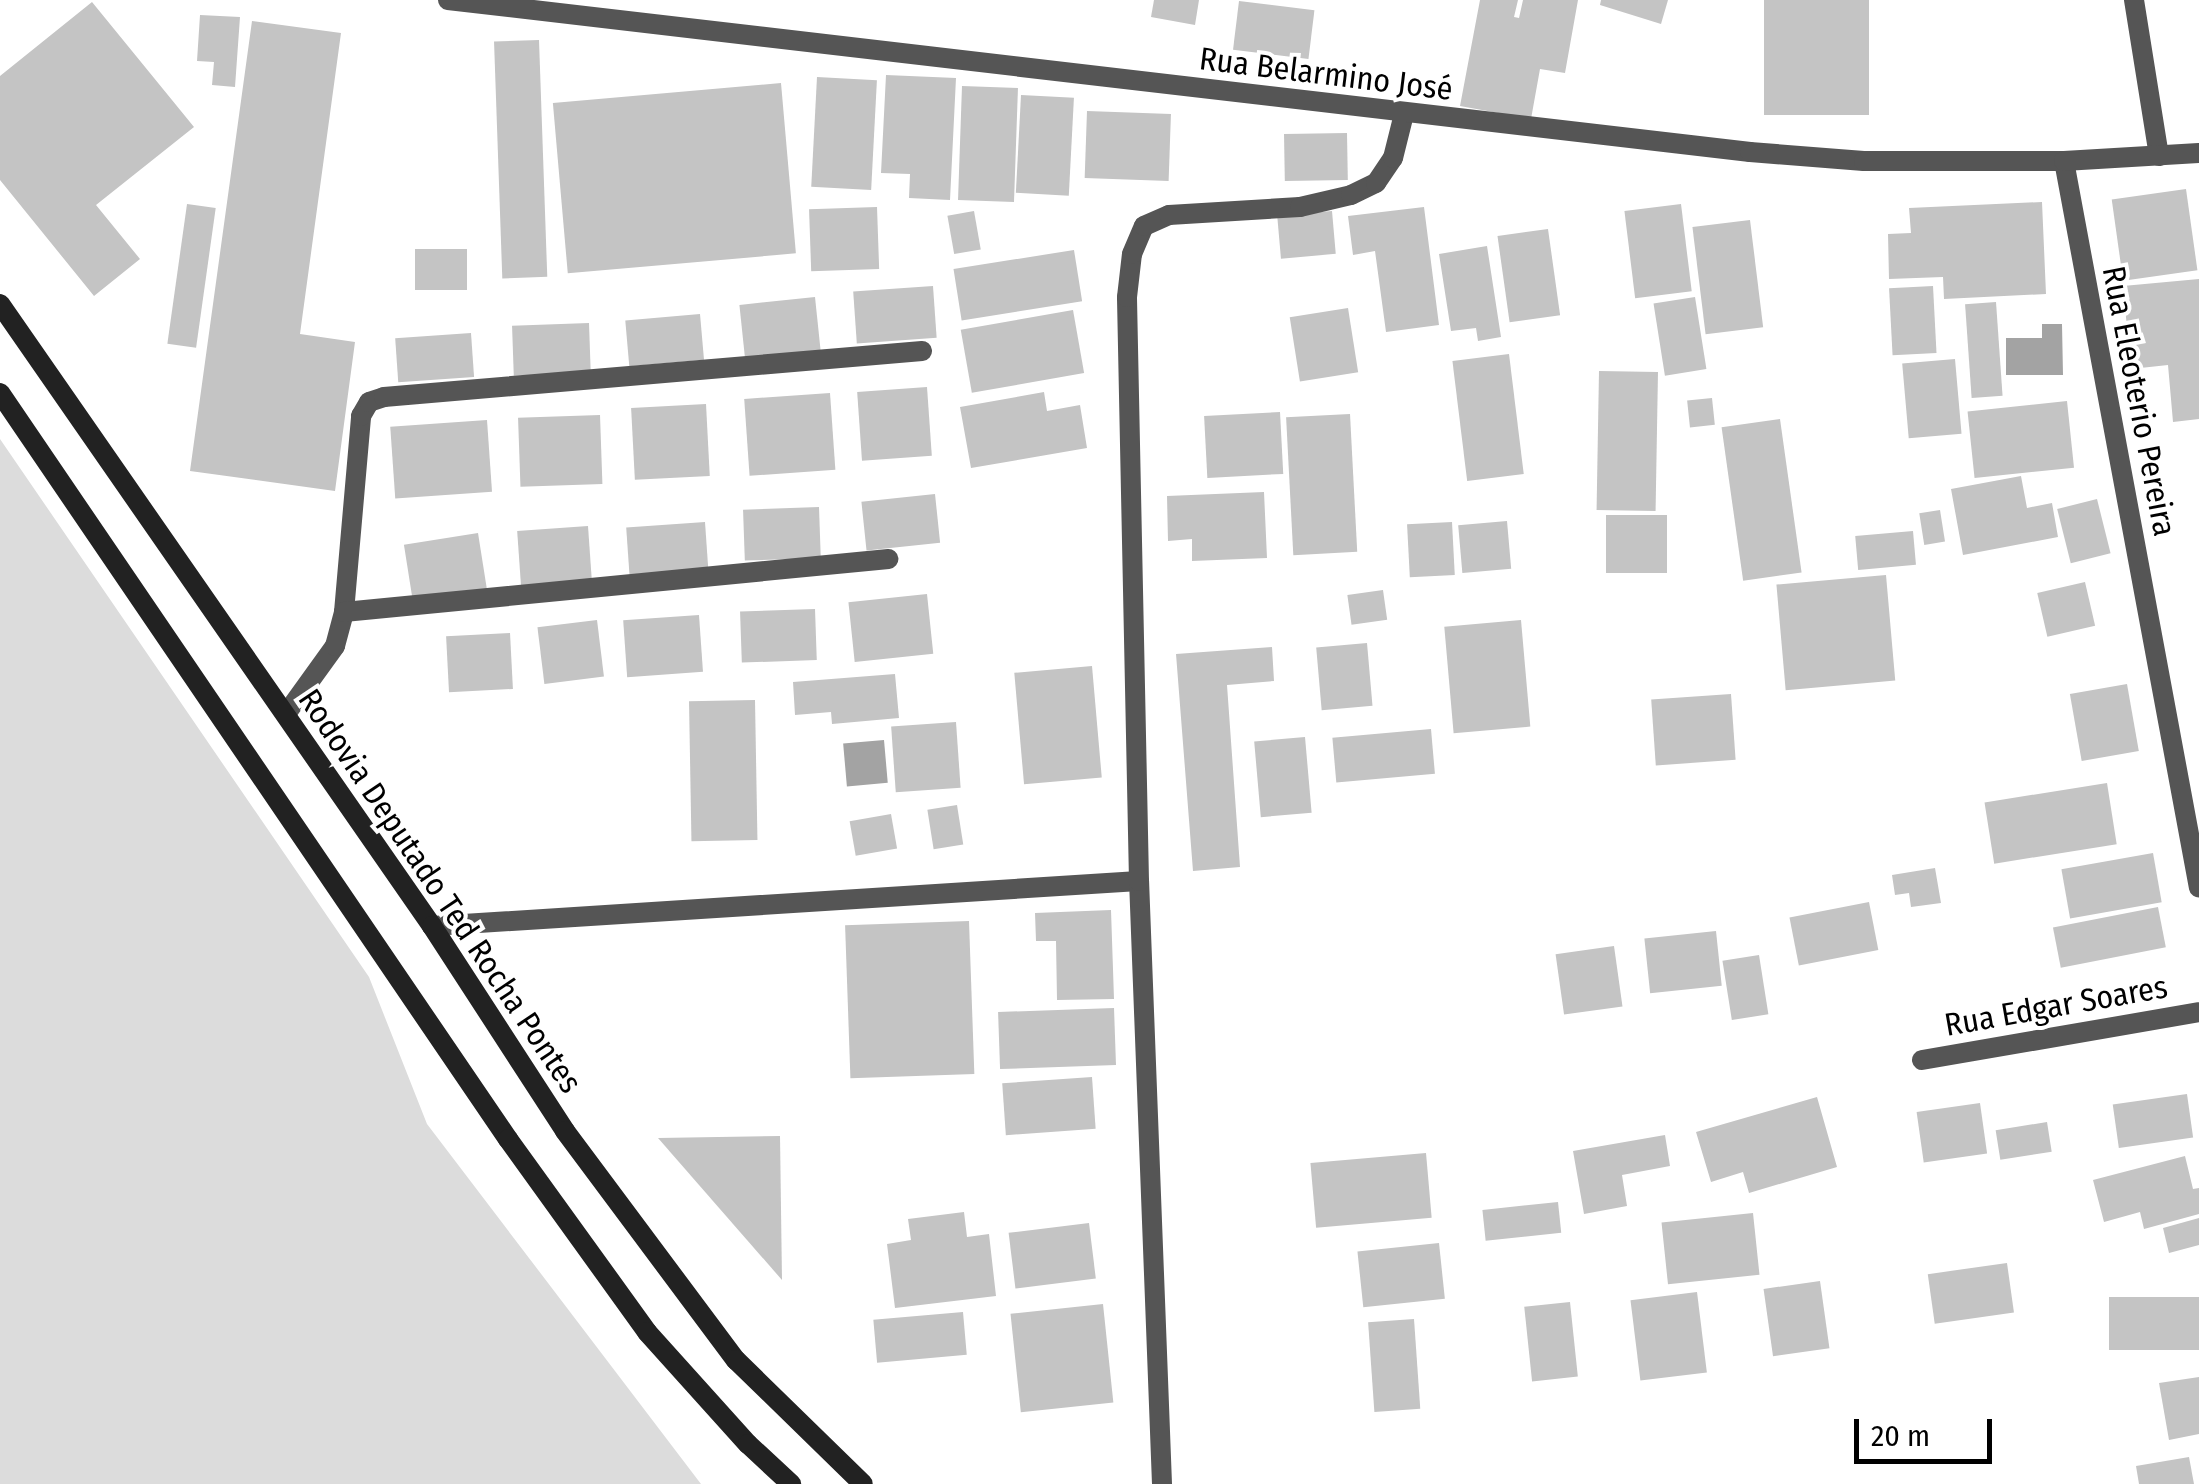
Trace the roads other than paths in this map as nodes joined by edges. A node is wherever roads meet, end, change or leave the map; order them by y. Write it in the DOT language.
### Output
graph roads {
  1 [pos="448,0"];
  2 [pos="2134,0"];
  3 [pos="1404,114"];
  4 [pos="2199,153"];
  5 [pos="2158,156"];
  6 [pos="2064,161"];
  7 [pos="0,304"];
  8 [pos="922,350"];
  9 [pos="0,394"];
  10 [pos="888,559"];
  11 [pos="344,612"];
  12 [pos="286,714"];
  13 [pos="1139,881"];
  14 [pos="2199,888"];
  15 [pos="432,926"];
  16 [pos="2199,1012"];
  17 [pos="1922,1060"];
  18 [pos="790,1484"];
  19 [pos="863,1484"];
  20 [pos="1162,1484"];
  1 -- 3 [label="street, Rua Belarmino José"];
  2 -- 5 [label="street"];
  3 -- 6 [label="street, Rua Belarmino José"];
  3 -- 13 [label="street"];
  4 -- 5 [label="street, Rua Belarmino José"];
  5 -- 6 [label="street, Rua Belarmino José"];
  6 -- 14 [label="street, Rua Eleoterio Pereira"];
  7 -- 12 [label="main road, Rodovia Deputado Ted Rocha Pontes"];
  8 -- 11 [label="street"];
  9 -- 18 [label="main road"];
  10 -- 11 [label="street"];
  11 -- 12 [label="street"];
  12 -- 15 [label="main road, Rodovia Deputado Ted Rocha Pontes"];
  13 -- 15 [label="street"];
  13 -- 20 [label="street"];
  15 -- 19 [label="main road, Rodovia Deputado Ted Rocha Pontes"];
  16 -- 17 [label="street, Rua Edgar Soares"];
}
